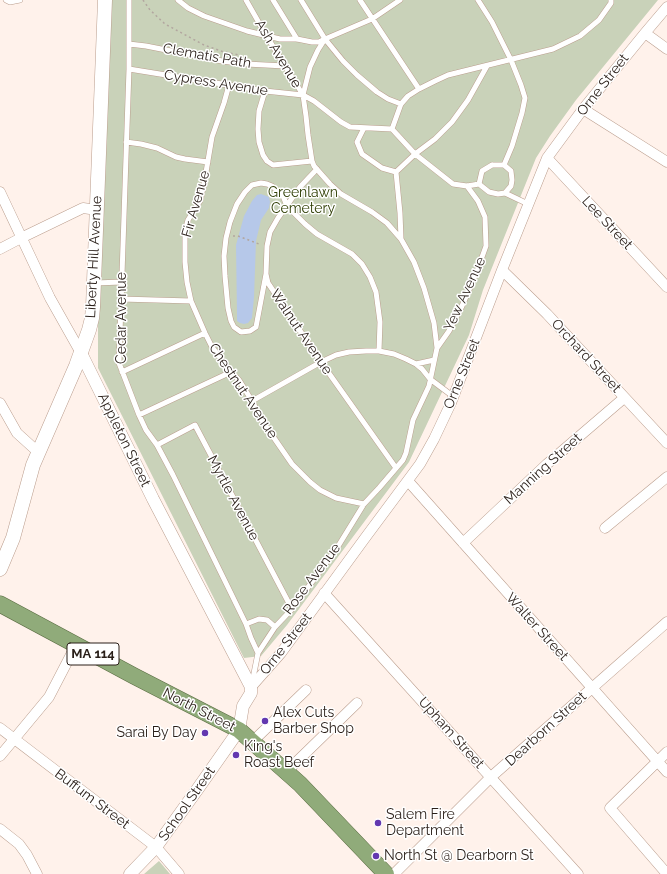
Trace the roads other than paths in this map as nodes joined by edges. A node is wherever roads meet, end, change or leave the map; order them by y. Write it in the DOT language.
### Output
graph roads {
  1 [pos="6,0"];
  2 [pos="20,0"];
  3 [pos="105,0"];
  4 [pos="129,0"];
  5 [pos="178,0"];
  6 [pos="246,0"];
  7 [pos="273,0"];
  8 [pos="301,0"];
  9 [pos="360,0"];
  10 [pos="400,0"];
  11 [pos="478,0"];
  12 [pos="611,0"];
  13 [pos="667,7"];
  14 [pos="372,19"];
  15 [pos="644,33"];
  16 [pos="266,35"];
  17 [pos="297,39"];
  18 [pos="326,39"];
  19 [pos="129,44"];
  20 [pos="667,49"];
  21 [pos="511,60"];
  22 [pos="285,66"];
  23 [pos="487,66"];
  24 [pos="129,69"];
  25 [pos="229,85"];
  26 [pos="419,89"];
  27 [pos="265,91"];
  28 [pos="303,95"];
  29 [pos="401,104"];
  30 [pos="583,109"];
  31 [pos="364,128"];
  32 [pos="392,129"];
  33 [pos="126,142"];
  34 [pos="414,154"];
  35 [pos="547,158"];
  36 [pos="312,161"];
  37 [pos="208,162"];
  38 [pos="667,162"];
  39 [pos="504,165"];
  40 [pos="318,169"];
  41 [pos="396,172"];
  42 [pos="479,184"];
  43 [pos="467,186"];
  44 [pos="0,192"];
  45 [pos="505,193"];
  46 [pos="528,204"];
  47 [pos="287,206"];
  48 [pos="97,210"];
  49 [pos="21,238"];
  50 [pos="401,239"];
  51 [pos="0,249"];
  52 [pos="502,270"];
  53 [pos="266,274"];
  54 [pos="122,282"];
  55 [pos="94,283"];
  56 [pos="667,287"];
  57 [pos="121,299"];
  58 [pos="191,301"];
  59 [pos="205,334"];
  60 [pos="437,348"];
  61 [pos="379,351"];
  62 [pos="81,353"];
  63 [pos="434,360"];
  64 [pos="321,362"];
  65 [pos="416,364"];
  66 [pos="122,372"];
  67 [pos="231,372"];
  68 [pos="430,379"];
  69 [pos="454,397"];
  70 [pos="624,398"];
  71 [pos="252,401"];
  72 [pos="0,403"];
  73 [pos="139,415"];
  74 [pos="667,443"];
  75 [pos="157,445"];
  76 [pos="38,452"];
  77 [pos="396,468"];
  78 [pos="667,477"];
  79 [pos="408,481"];
  80 [pos="364,504"];
  81 [pos="604,528"];
  82 [pos="463,543"];
  83 [pos="0,569"];
  84 [pos="324,593"];
  85 [pos="1,605"];
  86 [pos="292,609"];
  87 [pos="667,622"];
  88 [pos="246,624"];
  89 [pos="275,626"];
  90 [pos="76,645"];
  91 [pos="258,653"];
  92 [pos="251,687"];
  93 [pos="592,688"];
  94 [pos="306,690"];
  95 [pos="357,703"];
  96 [pos="0,728"];
  97 [pos="239,730"];
  98 [pos="15,740"];
  99 [pos="252,742"];
  100 [pos="667,752"];
  101 [pos="0,756"];
  102 [pos="657,761"];
  103 [pos="286,772"];
  104 [pos="667,772"];
  105 [pos="491,777"];
  106 [pos="0,829"];
  107 [pos="156,847"];
  108 [pos="37,874"];
  109 [pos="130,874"];
  110 [pos="179,874"];
  111 [pos="386,874"];
  112 [pos="394,874"];
  113 [pos="578,874"];
  114 [pos="667,874"];
  1 -- 2 [label="lane"];
  3 -- 48 [label="main road, Liberty Hill Avenue"];
  4 -- 19 [label="lane, Cedar Avenue"];
  5 -- 16 [label="lane"];
  6 -- 16 [label="lane, Ash Avenue"];
  7 -- 17 [label="lane"];
  8 -- 18 [label="lane"];
  9 -- 14 [label="lane"];
  10 -- 14 [label="lane"];
  11 -- 21 [label="lane"];
  12 -- 21 [label="lane"];
  13 -- 15 [label="street, Orne Street"];
  14 -- 18 [label="lane"];
  14 -- 26 [label="lane"];
  15 -- 20 [label="street"];
  15 -- 30 [label="street, Orne Street"];
  16 -- 17 [label="lane"];
  16 -- 22 [label="lane, Ash Avenue"];
  17 -- 18 [label="lane"];
  18 -- 28 [label="lane"];
  18 -- 29 [label="lane"];
  19 -- 22 [label="lane, Clematis Path"];
  19 -- 24 [label="lane, Cedar Avenue"];
  21 -- 23 [label="lane"];
  21 -- 39 [label="lane"];
  22 -- 28 [label="lane, Ash Avenue"];
  23 -- 26 [label="lane"];
  23 -- 34 [label="lane"];
  24 -- 25 [label="lane, Cypress Avenue"];
  24 -- 33 [label="lane, Cedar Avenue"];
  25 -- 27 [label="lane, Cypress Avenue"];
  25 -- 37 [label="lane, Fir Avenue"];
  26 -- 29 [label="lane"];
  27 -- 28 [label="lane, Cypress Avenue"];
  27 -- 36 [label="lane"];
  28 -- 31 [label="lane, Ash Avenue"];
  28 -- 36 [label="lane"];
  29 -- 32 [label="lane"];
  30 -- 35 [label="street, Orne Street"];
  30 -- 38 [label="street"];
  31 -- 32 [label="lane, Ash Avenue"];
  31 -- 41 [label="lane"];
  32 -- 34 [label="lane"];
  33 -- 37 [label="lane"];
  33 -- 54 [label="lane, Cedar Avenue"];
  34 -- 41 [label="lane"];
  34 -- 43 [label="lane"];
  35 -- 46 [label="street, Orne Street"];
  35 -- 56 [label="street, Lee Street"];
  36 -- 40 [label="lane"];
  37 -- 58 [label="lane, Fir Avenue"];
  39 -- 42 [label="lane"];
  39 -- 45 [label="lane"];
  40 -- 47 [label="lane, Walnut Avenue"];
  40 -- 50 [label="lane"];
  41 -- 50 [label="lane"];
  42 -- 43 [label="lane"];
  42 -- 45 [label="lane"];
  43 -- 60 [label="lane, Yew Avenue"];
  44 -- 49 [label="street, Appleton Street"];
  45 -- 46 [label="lane"];
  46 -- 52 [label="street, Orne Street"];
  47 -- 53 [label="lane, Walnut Avenue"];
  47 -- 53 [label="lane"];
  47 -- 61 [label="lane"];
  48 -- 49 [label="street"];
  48 -- 55 [label="main road, Liberty Hill Avenue"];
  49 -- 51 [label="street"];
  49 -- 62 [label="street, Appleton Street"];
  50 -- 60 [label="lane"];
  52 -- 69 [label="street, Orne Street"];
  52 -- 70 [label="street, Orchard Street"];
  53 -- 64 [label="lane, Walnut Avenue"];
  54 -- 55 [label="lane"];
  54 -- 57 [label="lane, Cedar Avenue"];
  55 -- 62 [label="main road, Liberty Hill Avenue"];
  57 -- 58 [label="lane"];
  57 -- 66 [label="lane, Cedar Avenue"];
  58 -- 59 [label="lane, Chestnut Avenue"];
  59 -- 66 [label="lane"];
  59 -- 67 [label="lane, Chestnut Avenue"];
  60 -- 63 [label="lane, Yew Avenue"];
  61 -- 64 [label="lane"];
  61 -- 65 [label="lane"];
  62 -- 76 [label="main road, Liberty Hill Avenue"];
  62 -- 92 [label="street, Appleton Street"];
  63 -- 65 [label="lane"];
  63 -- 68 [label="lane, Yew Avenue"];
  64 -- 71 [label="lane"];
  64 -- 77 [label="lane, Walnut Avenue"];
  65 -- 68 [label="lane"];
  66 -- 73 [label="lane, Cedar Avenue"];
  67 -- 71 [label="lane, Chestnut Avenue"];
  67 -- 73 [label="lane"];
  68 -- 69 [label="lane"];
  68 -- 77 [label="lane, Yew Avenue"];
  69 -- 79 [label="street, Orne Street"];
  70 -- 74 [label="street, Orchard Street"];
  70 -- 82 [label="street, Manning Street"];
  71 -- 80 [label="lane, Chestnut Avenue"];
  72 -- 76 [label="street"];
  73 -- 75 [label="lane, Cedar Avenue"];
  75 -- 86 [label="lane, Myrtle Avenue"];
  75 -- 88 [label="lane, Cedar Avenue"];
  76 -- 83 [label="main road, Liberty Hill Avenue"];
  77 -- 80 [label="lane, Rose Avenue"];
  78 -- 81 [label="street"];
  79 -- 82 [label="street, Walter Street"];
  79 -- 84 [label="street, Orne Street"];
  80 -- 86 [label="lane, Rose Avenue"];
  82 -- 93 [label="street, Walter Street"];
  84 -- 92 [label="street, Orne Street"];
  84 -- 105 [label="street, Upham Street"];
  85 -- 90 [label="highway, North Street / MA 114"];
  86 -- 89 [label="lane, Rose Avenue"];
  87 -- 93 [label="street, Dearborn Street"];
  88 -- 89 [label="lane"];
  88 -- 91 [label="lane, Cedar Avenue"];
  89 -- 91 [label="lane, Rose Avenue"];
  90 -- 97 [label="highway, North Street / MA 114"];
  90 -- 98 [label="street"];
  91 -- 92 [label="lane"];
  92 -- 97 [label="street, Orne Street"];
  93 -- 102 [label="street, Walter Street"];
  93 -- 105 [label="street, Dearborn Street"];
  94 -- 99 [label="street"];
  95 -- 103 [label="street"];
  96 -- 98 [label="street, Buffum Street"];
  97 -- 99 [label="highway, North Street / MA 114"];
  97 -- 107 [label="street, School Street"];
  98 -- 101 [label="street"];
  98 -- 107 [label="street, Buffum Street"];
  99 -- 103 [label="highway, North Street / MA 114"];
  100 -- 102 [label="street"];
  102 -- 104 [label="street, Walter Street"];
  102 -- 114 [label="street"];
  103 -- 111 [label="highway, North Street / MA 114"];
  105 -- 112 [label="street, Dearborn Street"];
  105 -- 113 [label="street, Upham Street"];
  106 -- 108 [label="street"];
  107 -- 109 [label="street, School Street"];
  107 -- 110 [label="street, Buffum Street"];
}
